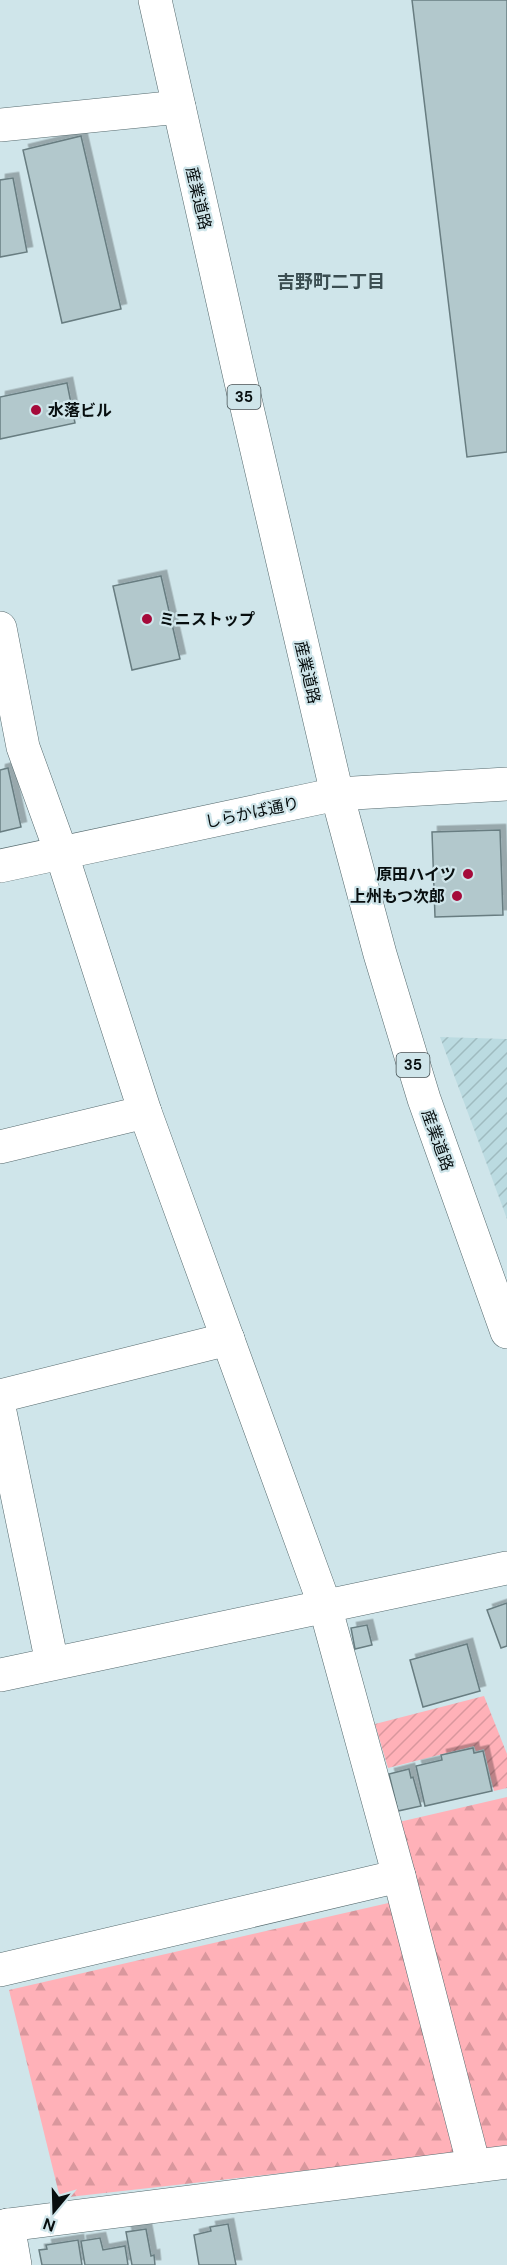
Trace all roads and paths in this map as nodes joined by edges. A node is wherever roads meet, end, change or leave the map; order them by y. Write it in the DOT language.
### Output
graph roads {
  1 [pos="155,0"];
  2 [pos="179,107"];
  3 [pos="0,125"];
  4 [pos="0,628"];
  5 [pos="507,784"];
  6 [pos="337,794"];
  7 [pos="61,852"];
  8 [pos="0,866"];
  9 [pos="145,1112"];
  10 [pos="0,1147"];
  11 [pos="507,1332"];
  12 [pos="228,1339"];
  13 [pos="0,1396"];
  14 [pos="0,1412"];
  15 [pos="507,1568"];
  16 [pos="325,1606"];
  17 [pos="52,1663"];
  18 [pos="0,1675"];
  19 [pos="399,1876"];
  20 [pos="0,1970"];
  21 [pos="507,2162"];
  22 [pos="474,2166"];
  23 [pos="4,2226"];
  24 [pos="15,2265"];
  1 -- 2 [label="street, 産業道路 / 35"];
  2 -- 3 [label="street"];
  2 -- 6 [label="street, 産業道路 / 35"];
  4 -- 7 [label="street"];
  5 -- 6 [label="street, しらかば通り"];
  6 -- 7 [label="street, しらかば通り"];
  6 -- 11 [label="street, 産業道路 / 35"];
  7 -- 8 [label="street, しらかば通り"];
  7 -- 9 [label="street"];
  9 -- 10 [label="street"];
  9 -- 12 [label="street"];
  12 -- 13 [label="street"];
  12 -- 16 [label="street"];
  14 -- 17 [label="street"];
  15 -- 16 [label="street"];
  16 -- 17 [label="street"];
  16 -- 19 [label="street"];
  17 -- 18 [label="street"];
  19 -- 20 [label="street"];
  19 -- 22 [label="street"];
  21 -- 22 [label="street"];
  22 -- 23 [label="street"];
  23 -- 24 [label="street"];
}
